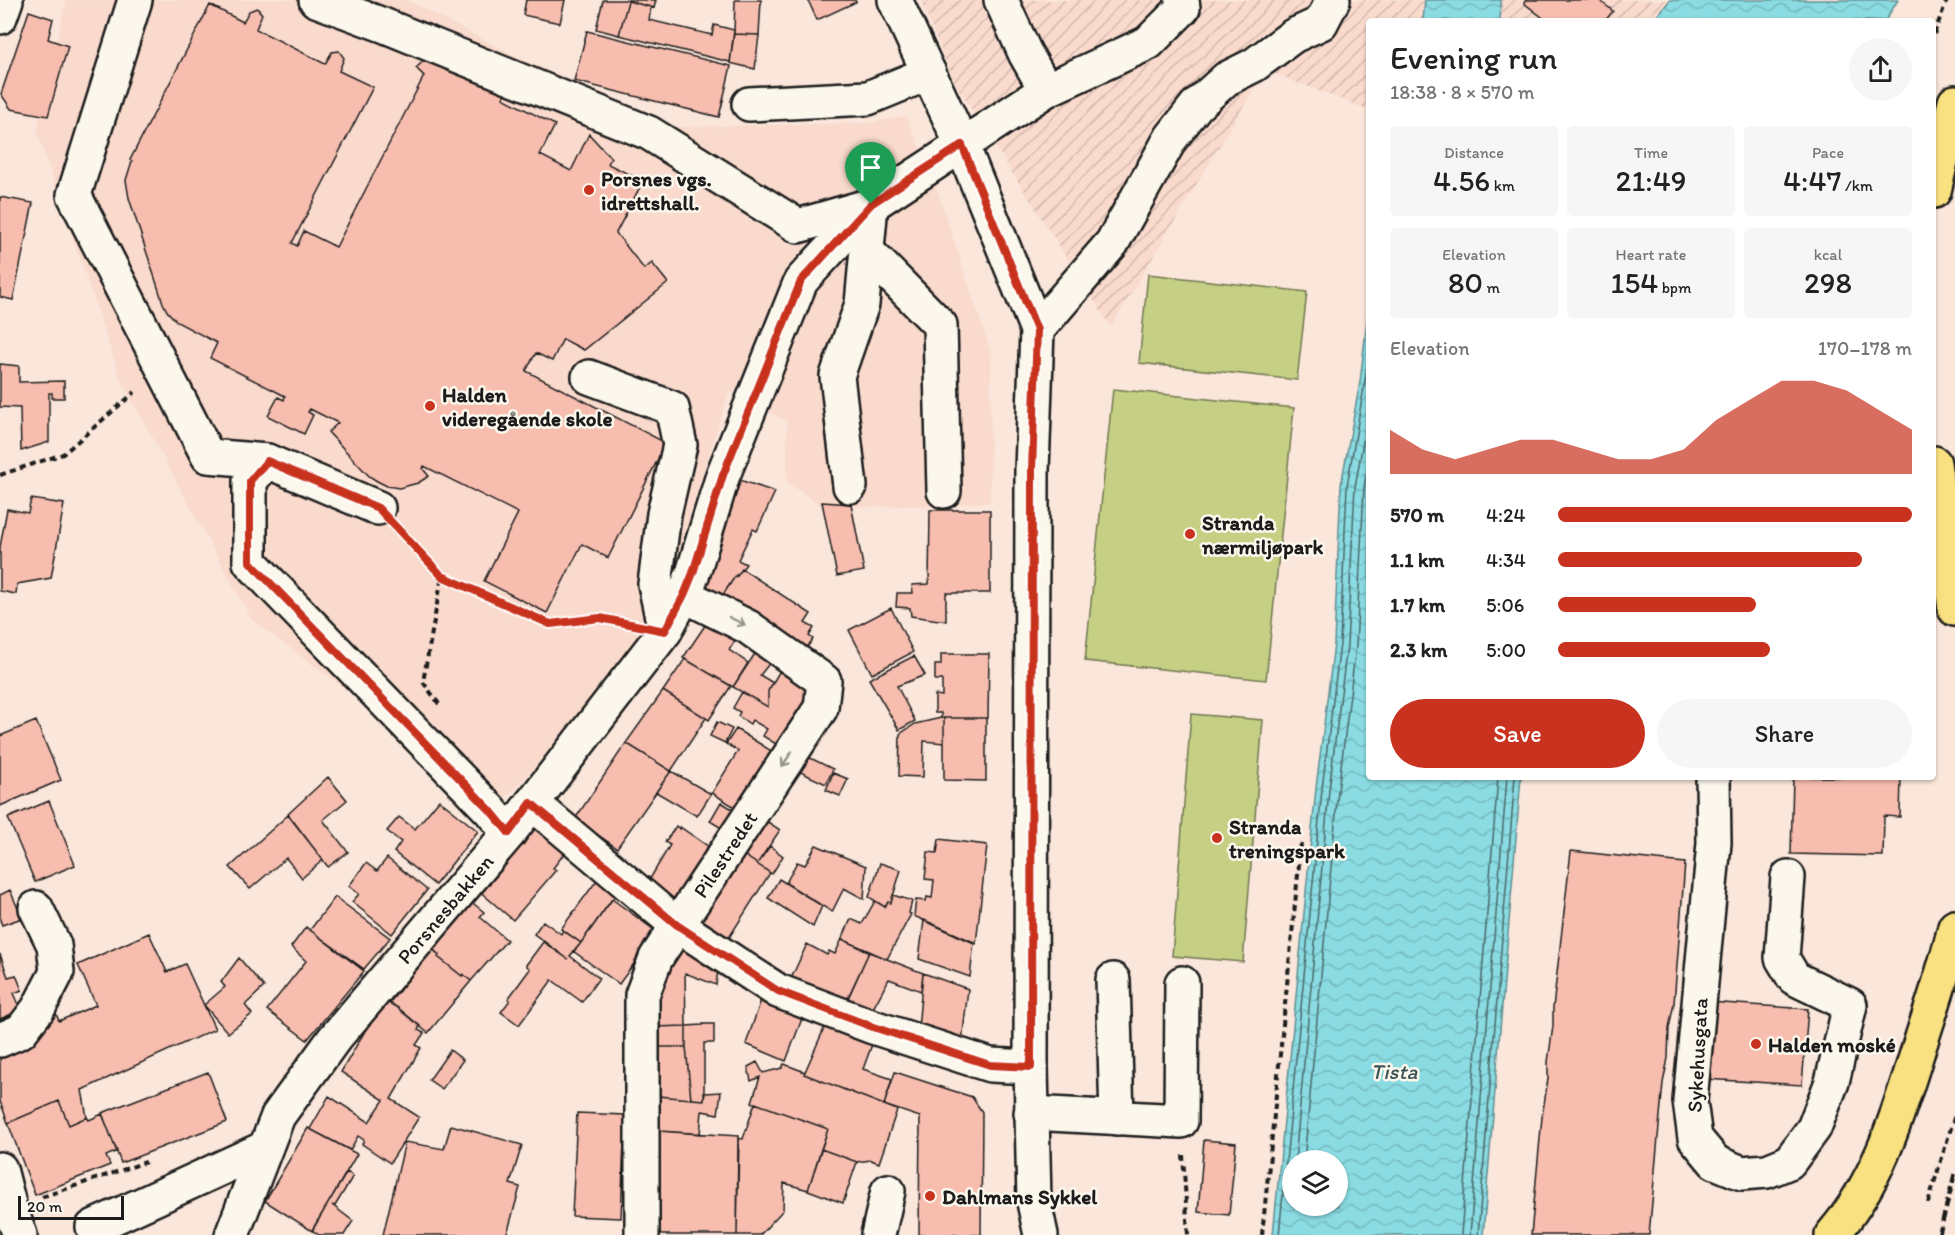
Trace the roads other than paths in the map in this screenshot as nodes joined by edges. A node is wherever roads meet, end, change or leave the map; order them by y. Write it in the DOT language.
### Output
graph roads {
  1 [pos="6,0"];
  2 [pos="135,0"];
  3 [pos="316,0"];
  4 [pos="895,0"];
  5 [pos="1001,0"];
  6 [pos="1182,0"];
  7 [pos="1333,0"];
  8 [pos="0,17"];
  9 [pos="929,73"];
  10 [pos="1046,90"];
  11 [pos="1955,102"];
  12 [pos="749,104"];
  13 [pos="962,145"];
  14 [pos="1936,183"];
  15 [pos="871,204"];
  16 [pos="867,251"];
  17 [pos="1037,330"];
  18 [pos="589,377"];
  19 [pos="267,461"];
  20 [pos="1936,473"];
  21 [pos="850,486"];
  22 [pos="944,491"];
  23 [pos="378,508"];
  24 [pos="1951,549"];
  25 [pos="689,584"];
  26 [pos="1955,609"];
  27 [pos="665,631"];
  28 [pos="1713,780"];
  29 [pos="531,803"];
  30 [pos="509,833"];
  31 [pos="1788,877"];
  32 [pos="36,908"];
  33 [pos="677,925"];
  34 [pos="1955,927"];
  35 [pos="1113,980"];
  36 [pos="1182,983"];
  37 [pos="0,1040"];
  38 [pos="1031,1067"];
  39 [pos="1031,1113"];
  40 [pos="1117,1118"];
  41 [pos="265,1148"];
  42 [pos="0,1169"];
  43 [pos="888,1191"];
  44 [pos="1034,1202"];
  45 [pos="93,1227"];
  46 [pos="20,1235"];
  47 [pos="232,1235"];
  48 [pos="642,1235"];
  49 [pos="878,1235"];
  50 [pos="1029,1235"];
  51 [pos="1041,1235"];
  52 [pos="1832,1235"];
  1 -- 8 [label="street"];
  2 -- 19 [label="street"];
  3 -- 15 [label="street"];
  4 -- 9 [label="street"];
  5 -- 10 [label="street"];
  6 -- 10 [label="street"];
  7 -- 17 [label="street"];
  9 -- 12 [label="street"];
  9 -- 13 [label="street"];
  10 -- 13 [label="street"];
  11 -- 14 [label="main road"];
  13 -- 15 [label="street"];
  13 -- 17 [label="street"];
  15 -- 16 [label="street"];
  15 -- 25 [label="street, Porsnesbakken"];
  16 -- 21 [label="street"];
  16 -- 22 [label="street"];
  17 -- 38 [label="street"];
  18 -- 27 [label="street"];
  19 -- 23 [label="street"];
  19 -- 30 [label="street"];
  20 -- 24 [label="main road"];
  24 -- 26 [label="main road"];
  25 -- 27 [label="street, Porsnesbakken"];
  25 -- 33 [label="street, Pilestredet, one-way"];
  27 -- 29 [label="street, Porsnesbakken"];
  28 -- 31 [label="street, Sykehusgata"];
  29 -- 30 [label="street, Porsnesbakken"];
  29 -- 33 [label="street"];
  30 -- 41 [label="street, Porsnesbakken"];
  32 -- 37 [label="street"];
  33 -- 38 [label="street"];
  33 -- 48 [label="street, Pilestredet"];
  34 -- 52 [label="main road"];
  35 -- 40 [label="street"];
  36 -- 40 [label="street"];
  38 -- 39 [label="street"];
  39 -- 40 [label="street"];
  39 -- 44 [label="street"];
  41 -- 45 [label="street"];
  41 -- 47 [label="street, Porsnesbakken"];
  42 -- 46 [label="street"];
  43 -- 49 [label="street"];
  44 -- 50 [label="street"];
  44 -- 51 [label="street"];
}
